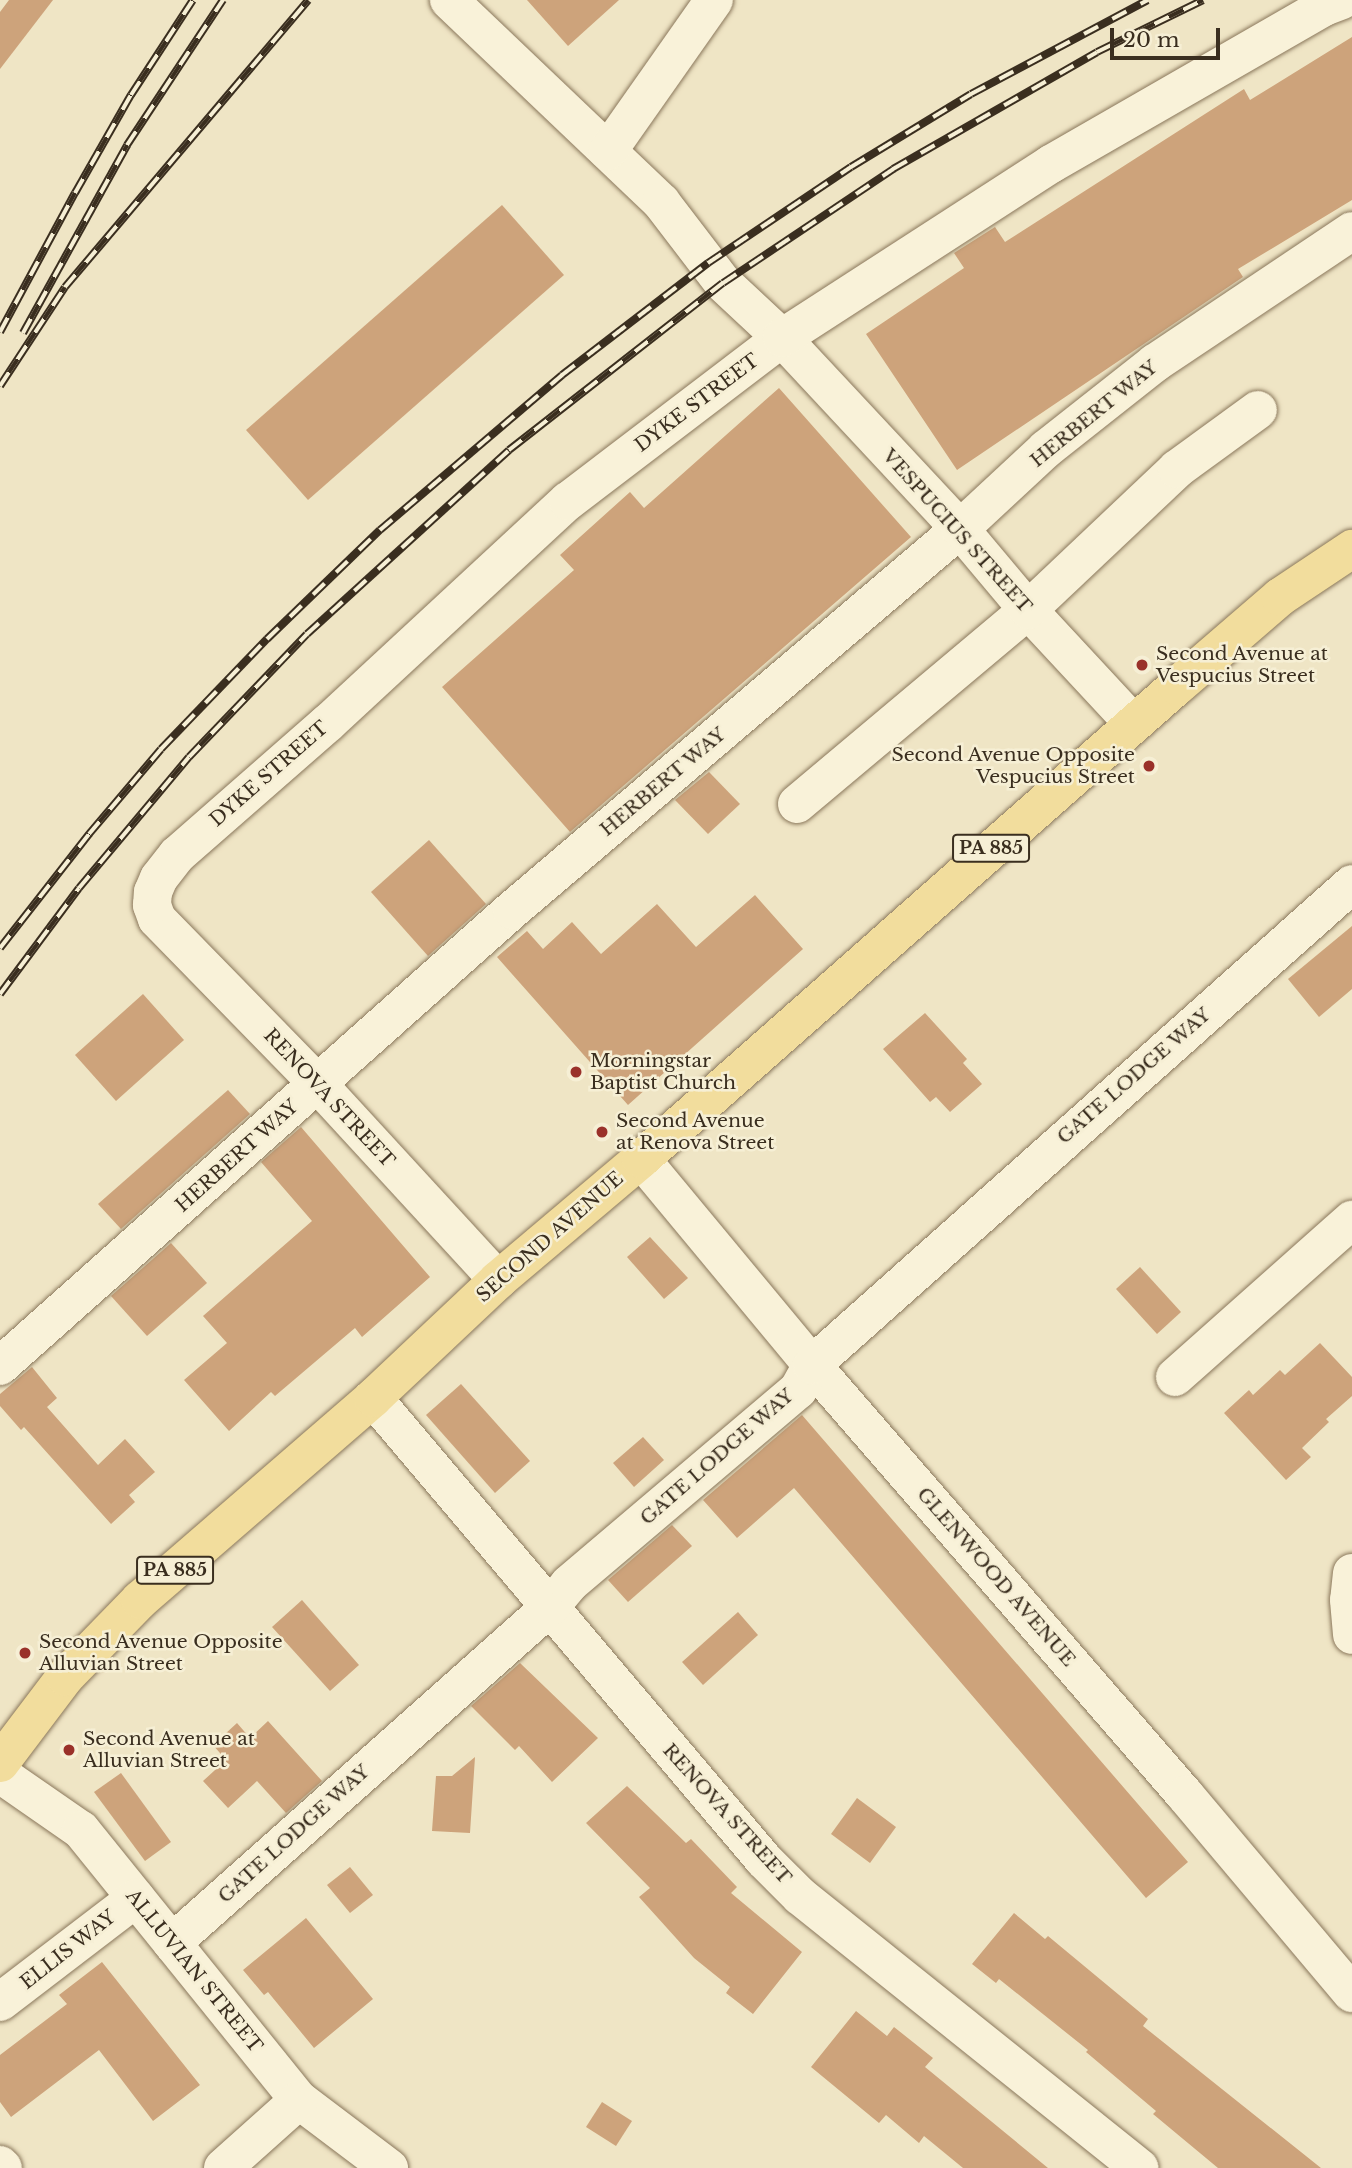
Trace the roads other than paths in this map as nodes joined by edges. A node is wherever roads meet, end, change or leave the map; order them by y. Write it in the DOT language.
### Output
graph roads {
  1 [pos="449,0"];
  2 [pos="714,0"];
  3 [pos="1342,0"];
  4 [pos="608,151"];
  5 [pos="1352,231"];
  6 [pos="782,338"];
  7 [pos="1258,410"];
  8 [pos="960,529"];
  9 [pos="1352,549"];
  10 [pos="1028,610"];
  11 [pos="1133,723"];
  12 [pos="797,804"];
  13 [pos="1352,884"];
  14 [pos="157,919"];
  15 [pos="318,1085"];
  16 [pos="641,1159"];
  17 [pos="1352,1220"];
  18 [pos="498,1280"];
  19 [pos="811,1365"];
  20 [pos="0,1366"];
  21 [pos="1175,1377"];
  22 [pos="373,1398"];
  23 [pos="1352,1573"];
  24 [pos="550,1607"];
  25 [pos="1352,1634"];
  26 [pos="0,1763"];
  27 [pos="0,1774"];
  28 [pos="136,1898"];
  29 [pos="172,1943"];
  30 [pos="1352,1993"];
  31 [pos="0,2002"];
  32 [pos="299,2100"];
  33 [pos="223,2168"];
  34 [pos="389,2168"];
  35 [pos="1140,2168"];
  1 -- 4 [label="street, VESPUCIUS STREET"];
  2 -- 4 [label="street"];
  3 -- 6 [label="street, DYKE STREET"];
  4 -- 6 [label="street, VESPUCIUS STREET"];
  5 -- 8 [label="street, HERBERT WAY"];
  6 -- 8 [label="street, VESPUCIUS STREET"];
  6 -- 14 [label="street, DYKE STREET"];
  7 -- 10 [label="street"];
  8 -- 10 [label="street, VESPUCIUS STREET"];
  8 -- 15 [label="street, HERBERT WAY"];
  9 -- 11 [label="main road, SECOND AVENUE / PA 885"];
  10 -- 11 [label="street, VESPUCIUS STREET"];
  10 -- 12 [label="street"];
  11 -- 16 [label="main road, SECOND AVENUE / PA 885"];
  13 -- 19 [label="street, GATE LODGE WAY"];
  14 -- 15 [label="street, RENOVA STREET"];
  15 -- 18 [label="street, RENOVA STREET"];
  15 -- 20 [label="street, HERBERT WAY"];
  16 -- 18 [label="main road, SECOND AVENUE / PA 885"];
  16 -- 19 [label="street, GLENWOOD AVENUE"];
  17 -- 21 [label="street"];
  18 -- 22 [label="main road, SECOND AVENUE / PA 885"];
  19 -- 24 [label="street, GATE LODGE WAY"];
  19 -- 30 [label="street, GLENWOOD AVENUE"];
  22 -- 24 [label="street, RENOVA STREET"];
  22 -- 26 [label="main road, SECOND AVENUE / PA 885"];
  23 -- 25 [label="street"];
  24 -- 29 [label="street, GATE LODGE WAY"];
  24 -- 35 [label="street, RENOVA STREET"];
  27 -- 28 [label="street, ALLUVIAN STREET"];
  28 -- 29 [label="street, ALLUVIAN STREET"];
  28 -- 31 [label="street, ELLIS WAY"];
  29 -- 32 [label="street, ALLUVIAN STREET"];
  32 -- 33 [label="street"];
  32 -- 34 [label="street, ALLUVIAN STREET"];
}
